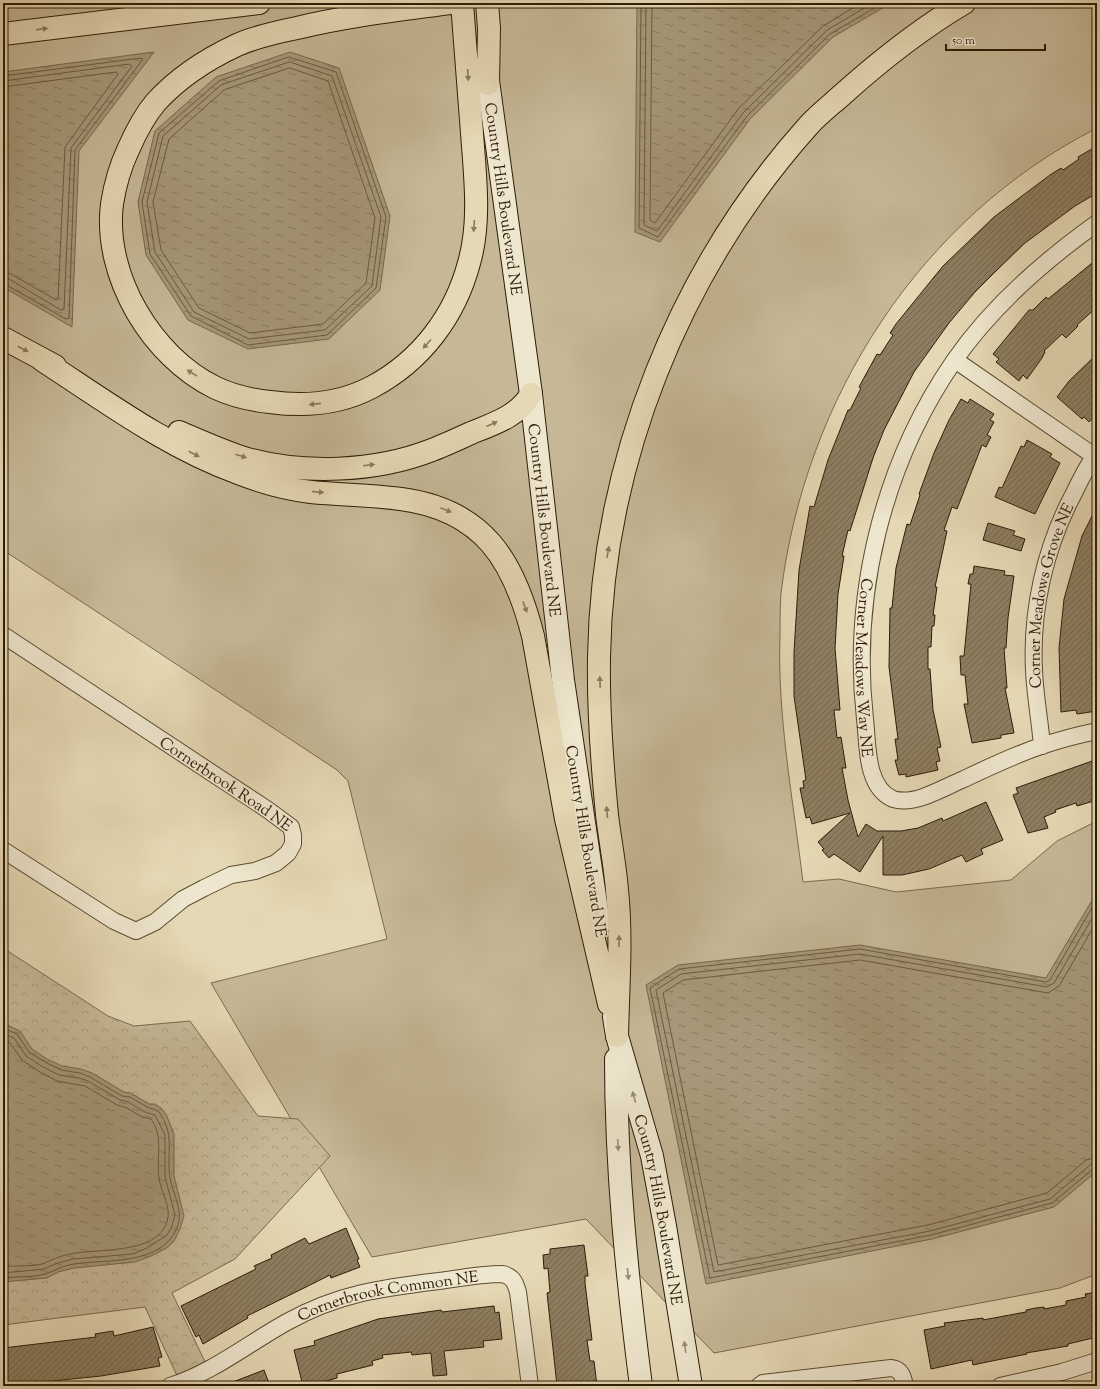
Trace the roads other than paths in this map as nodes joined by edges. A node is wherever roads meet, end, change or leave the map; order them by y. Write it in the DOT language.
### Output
graph roads {
  1 [pos="259,3"];
  2 [pos="450,3"];
  3 [pos="462,3"];
  4 [pos="478,3"];
  5 [pos="487,3"];
  6 [pos="964,3"];
  7 [pos="478,31"];
  8 [pos="3,34"];
  9 [pos="488,84"];
  10 [pos="1097,223"];
  11 [pos="3,338"];
  12 [pos="42,360"];
  13 [pos="954,360"];
  14 [pos="531,394"];
  15 [pos="1096,456"];
  16 [pos="4,640"];
  17 [pos="1097,731"];
  18 [pos="1042,746"];
  19 [pos="3,850"];
  20 [pos="616,1036"];
  21 [pos="1097,1360"];
  22 [pos="194,1382"];
  23 [pos="641,1383"];
  24 [pos="170,1386"];
  25 [pos="530,1386"];
  26 [pos="691,1386"];
  27 [pos="759,1386"];
  28 [pos="905,1386"];
  29 [pos="1000,1386"];
  8 -- 1 [label="highway, one-way"];
  7 -- 2 [label="highway, one-way"];
  3 -- 7 [label="highway"];
  4 -- 7 [label="main road"];
  5 -- 7 [label="highway"];
  20 -- 6 [label="highway, one-way"];
  7 -- 9 [label="highway"];
  9 -- 14 [label="main road, Country Hills Boulevard NE"];
  10 -- 13 [label="street, Corner Meadows Way NE"];
  11 -- 12 [label="highway, one-way"];
  12 -- 14 [label="highway, one-way"];
  12 -- 20 [label="highway, one-way"];
  13 -- 15 [label="street"];
  13 -- 18 [label="street, Corner Meadows Way NE"];
  14 -- 20 [label="main road, Country Hills Boulevard NE"];
  15 -- 18 [label="street, Corner Meadows Grove NE"];
  16 -- 19 [label="street, Cornerbrook Road NE"];
  17 -- 18 [label="street, Corner Meadows Way NE"];
  20 -- 23 [label="main road, Country Hills Boulevard NE, one-way"];
  26 -- 20 [label="main road, Country Hills Boulevard NE, one-way"];
  21 -- 29 [label="street"];
  22 -- 24 [label="street, Cornerbrook Common NE"];
  22 -- 25 [label="street, Cornerbrook Common NE"];
  27 -- 28 [label="street"];
}
